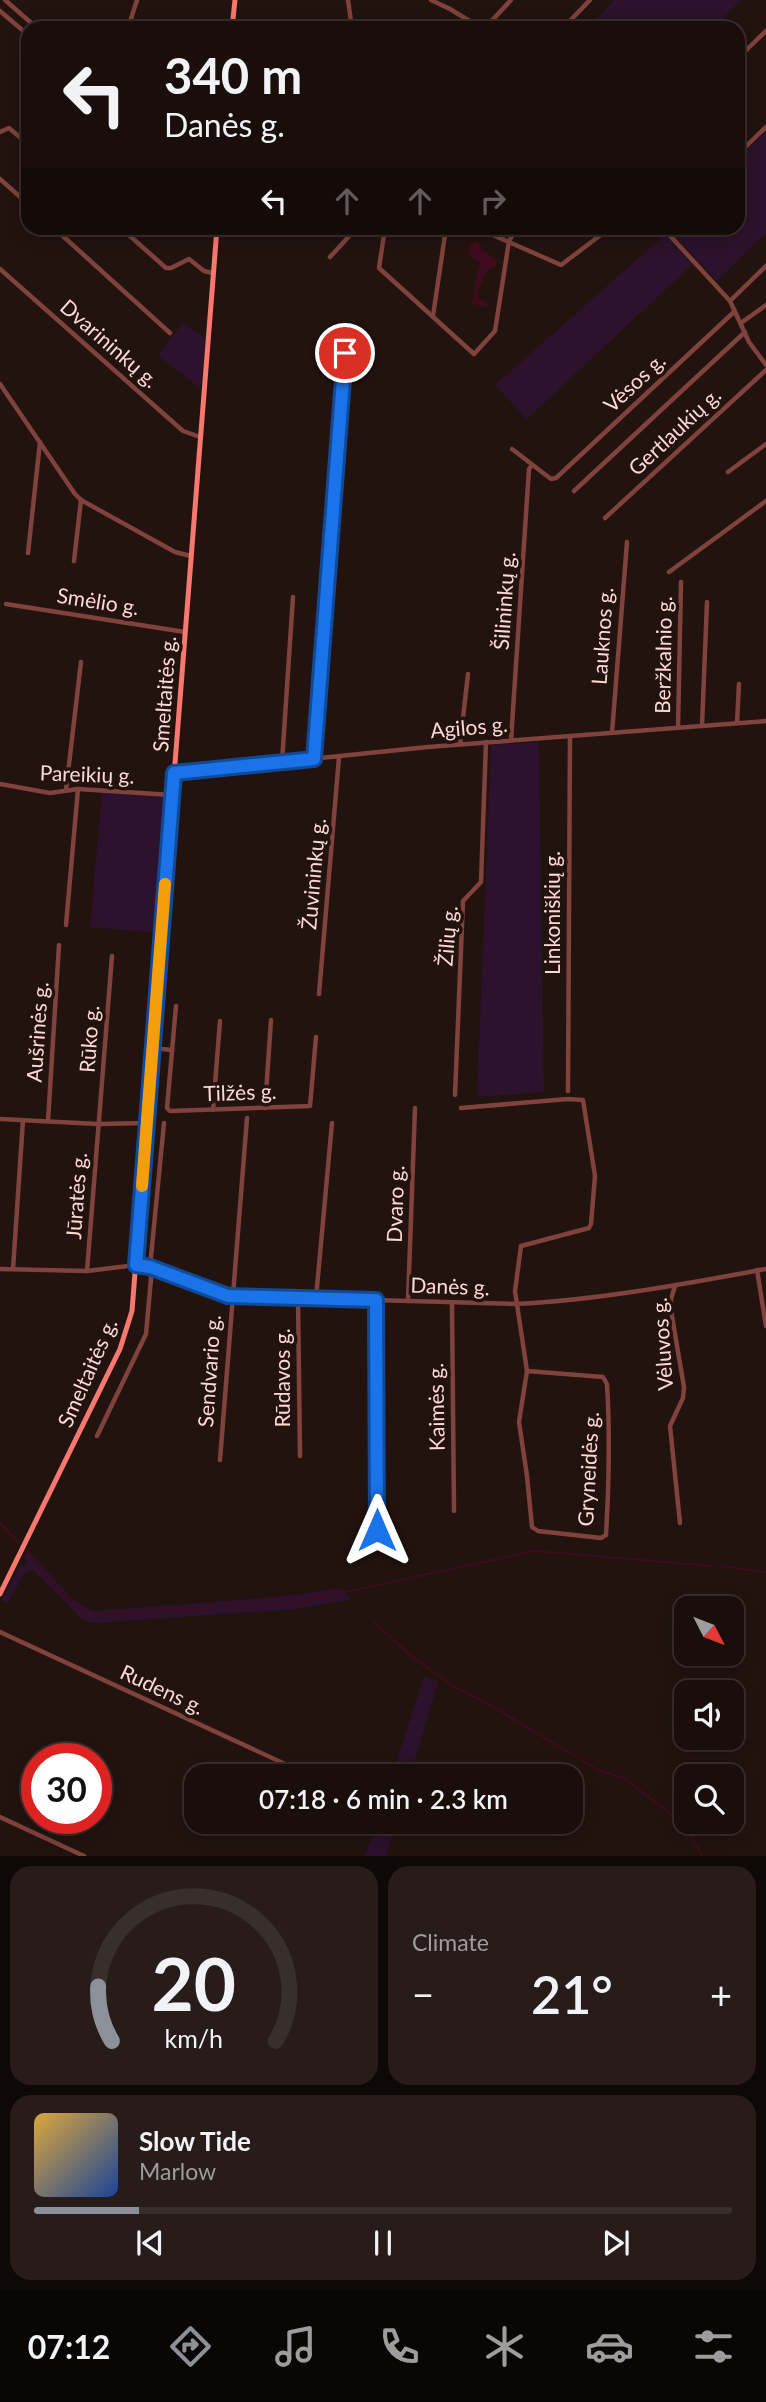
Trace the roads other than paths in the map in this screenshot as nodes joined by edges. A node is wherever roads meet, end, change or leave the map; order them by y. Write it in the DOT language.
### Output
graph roads {
  1 [pos="5,0"];
  2 [pos="137,0"];
  3 [pos="235,0"];
  4 [pos="348,0"];
  5 [pos="431,0"];
  6 [pos="511,0"];
  7 [pos="590,0"];
  8 [pos="0,11"];
  9 [pos="29,21"];
  10 [pos="130,21"];
  11 [pos="233,21"];
  12 [pos="351,21"];
  13 [pos="471,21"];
  14 [pos="490,21"];
  15 [pos="570,21"];
  16 [pos="21,29"];
  17 [pos="766,31"];
  18 [pos="745,51"];
  19 [pos="766,127"];
  20 [pos="0,132"];
  21 [pos="21,138"];
  22 [pos="745,147"];
  23 [pos="0,179"];
  24 [pos="21,198"];
  25 [pos="62,235"];
  26 [pos="129,235"];
  27 [pos="216,235"];
  28 [pos="350,235"];
  29 [pos="385,235"];
  30 [pos="445,235"];
  31 [pos="495,235"];
  32 [pos="513,235"];
  33 [pos="601,235"];
  34 [pos="669,235"];
  35 [pos="509,241"];
  36 [pos="330,257"];
  37 [pos="766,266"];
  38 [pos="0,269"];
  39 [pos="213,273"];
  40 [pos="730,301"];
  41 [pos="766,305"];
  42 [pos="735,311"];
  43 [pos="433,316"];
  44 [pos="741,323"];
  45 [pos="347,326"];
  46 [pos="170,332"];
  47 [pos="745,332"];
  48 [pos="766,367"];
  49 [pos="0,384"];
  50 [pos="201,437"];
  51 [pos="40,441"];
  52 [pos="766,444"];
  53 [pos="512,449"];
  54 [pos="532,465"];
  55 [pos="727,472"];
  56 [pos="573,491"];
  57 [pos="81,500"];
  58 [pos="766,502"];
  59 [pos="605,518"];
  60 [pos="626,542"];
  61 [pos="28,553"];
  62 [pos="191,556"];
  63 [pos="74,561"];
  64 [pos="669,572"];
  65 [pos="681,582"];
  66 [pos="293,597"];
  67 [pos="707,602"];
  68 [pos="6,604"];
  69 [pos="185,632"];
  70 [pos="80,662"];
  71 [pos="468,674"];
  72 [pos="739,684"];
  73 [pos="766,721"];
  74 [pos="737,723"];
  75 [pos="702,726"];
  76 [pos="678,728"];
  77 [pos="612,733"];
  78 [pos="570,736"];
  79 [pos="511,740"];
  80 [pos="486,742"];
  81 [pos="460,744"];
  82 [pos="340,757"];
  83 [pos="314,759"];
  84 [pos="282,762"];
  85 [pos="174,773"];
  86 [pos="0,786"];
  87 [pos="78,789"];
  88 [pos="66,790"];
  89 [pos="173,794"];
  90 [pos="66,925"];
  91 [pos="59,944"];
  92 [pos="112,956"];
  93 [pos="319,994"];
  94 [pos="176,1006"];
  95 [pos="271,1020"];
  96 [pos="220,1021"];
  97 [pos="316,1037"];
  98 [pos="153,1048"];
  99 [pos="172,1050"];
  100 [pos="568,1091"];
  101 [pos="455,1095"];
  102 [pos="265,1108"];
  103 [pos="415,1108"];
  104 [pos="461,1108"];
  105 [pos="213,1110"];
  106 [pos="247,1118"];
  107 [pos="0,1119"];
  108 [pos="23,1120"];
  109 [pos="48,1121"];
  110 [pos="147,1123"];
  111 [pos="164,1123"];
  112 [pos="331,1123"];
  113 [pos="99,1124"];
  114 [pos="136,1265"];
  115 [pos="150,1267"];
  116 [pos="0,1269"];
  117 [pos="13,1269"];
  118 [pos="766,1269"];
  119 [pos="87,1270"];
  120 [pos="757,1270"];
  121 [pos="675,1286"];
  122 [pos="232,1296"];
  123 [pos="298,1298"];
  124 [pos="316,1298"];
  125 [pos="376,1300"];
  126 [pos="408,1301"];
  127 [pos="452,1304"];
  128 [pos="516,1304"];
  129 [pos="766,1326"];
  130 [pos="527,1371"];
  131 [pos="97,1436"];
  132 [pos="300,1456"];
  133 [pos="220,1460"];
  134 [pos="454,1510"];
  135 [pos="680,1522"];
  136 [pos="363,1530"];
  137 [pos="0,1594"];
  138 [pos="0,1632"];
  139 [pos="285,1764"];
  140 [pos="0,1817"];
  141 [pos="84,1856"];
  1 -- 9 [label="street"];
  2 -- 10 [label="street"];
  3 -- 11 [label="main road"];
  4 -- 12 [label="street"];
  5 -- 13 [label="street"];
  6 -- 14 [label="street"];
  7 -- 15 [label="street"];
  8 -- 16 [label="street"];
  17 -- 18 [label="street"];
  19 -- 22 [label="street"];
  20 -- 21 [label="street"];
  23 -- 24 [label="street"];
  25 -- 46 [label="street"];
  26 -- 39 [label="street"];
  27 -- 39 [label="main road, Smeltaitės g."];
  28 -- 36 [label="street"];
  29 -- 43 [label="street"];
  30 -- 43 [label="street"];
  31 -- 35 [label="street"];
  32 -- 35 [label="street"];
  33 -- 35 [label="street"];
  34 -- 40 [label="street"];
  35 -- 43 [label="street"];
  37 -- 40 [label="street"];
  38 -- 50 [label="street, Dvarininkų g."];
  39 -- 50 [label="main road, Smeltaitės g."];
  40 -- 42 [label="street"];
  41 -- 44 [label="street"];
  42 -- 44 [label="street"];
  42 -- 54 [label="street, Vėsos g."];
  44 -- 47 [label="street"];
  45 -- 83 [label="street"];
  47 -- 48 [label="street"];
  47 -- 56 [label="street"];
  48 -- 59 [label="street, Gertlaukių g."];
  49 -- 51 [label="street"];
  50 -- 62 [label="main road, Smeltaitės g."];
  51 -- 57 [label="street"];
  51 -- 61 [label="street"];
  52 -- 55 [label="street"];
  53 -- 54 [label="street"];
  54 -- 79 [label="street, Šilininkų g."];
  57 -- 62 [label="street"];
  57 -- 63 [label="street"];
  58 -- 64 [label="street"];
  60 -- 77 [label="street, Lauknos g."];
  62 -- 69 [label="main road, Smeltaitės g."];
  65 -- 76 [label="street, Beržkalnio g."];
  66 -- 84 [label="street"];
  67 -- 75 [label="street"];
  68 -- 69 [label="street, Smėlio g."];
  69 -- 85 [label="main road, Smeltaitės g."];
  70 -- 88 [label="street"];
  71 -- 81 [label="street"];
  72 -- 74 [label="street"];
  73 -- 74 [label="street, Agilos g."];
  74 -- 75 [label="street, Agilos g."];
  75 -- 76 [label="street, Agilos g."];
  76 -- 77 [label="street, Agilos g."];
  77 -- 78 [label="street, Agilos g."];
  78 -- 79 [label="street, Agilos g."];
  78 -- 100 [label="street, Linkoniškių g."];
  79 -- 80 [label="street, Agilos g."];
  80 -- 81 [label="street, Agilos g."];
  80 -- 101 [label="street, Žilių g."];
  81 -- 82 [label="street, Agilos g."];
  82 -- 83 [label="street, Agilos g."];
  82 -- 93 [label="street, Žuvininkų g."];
  83 -- 84 [label="street, Agilos g."];
  84 -- 85 [label="street, Agilos g."];
  85 -- 89 [label="main road, Smeltaitės g."];
  86 -- 88 [label="street, Pareikių g."];
  87 -- 88 [label="street, Pareikių g."];
  87 -- 89 [label="street, Pareikių g."];
  87 -- 90 [label="street"];
  89 -- 98 [label="main road, Smeltaitės g."];
  91 -- 109 [label="street, Aušrinės g."];
  92 -- 113 [label="street, Rūko g."];
  94 -- 99 [label="street"];
  95 -- 102 [label="street"];
  96 -- 105 [label="street"];
  97 -- 102 [label="street, Tilžės g."];
  98 -- 99 [label="street"];
  98 -- 110 [label="main road, Smeltaitės g."];
  99 -- 105 [label="street, Tilžės g."];
  102 -- 105 [label="street, Tilžės g."];
  103 -- 126 [label="street, Dvaro g."];
  104 -- 128 [label="street, Gryneidės g."];
  106 -- 122 [label="street, Sendvario g."];
  107 -- 108 [label="street"];
  108 -- 109 [label="street"];
  108 -- 117 [label="street"];
  109 -- 113 [label="street"];
  110 -- 113 [label="street"];
  110 -- 114 [label="main road, Smeltaitės g."];
  111 -- 115 [label="street"];
  112 -- 124 [label="street"];
  113 -- 119 [label="street, Jūratės g."];
  114 -- 115 [label="street, Danės g."];
  114 -- 119 [label="street, Danės g."];
  114 -- 137 [label="main road, Smeltaitės g."];
  115 -- 122 [label="street, Danės g."];
  115 -- 131 [label="street"];
  116 -- 117 [label="street, Danės g."];
  117 -- 119 [label="street, Danės g."];
  118 -- 120 [label="street, Danės g."];
  120 -- 121 [label="street, Danės g."];
  120 -- 129 [label="street"];
  121 -- 128 [label="street, Danės g."];
  121 -- 135 [label="street, Vėluvos g."];
  122 -- 123 [label="street, Danės g."];
  122 -- 133 [label="street, Sendvario g."];
  123 -- 124 [label="street, Danės g."];
  123 -- 132 [label="street, Rūdavos g."];
  124 -- 125 [label="street, Danės g."];
  125 -- 126 [label="street, Danės g."];
  125 -- 136 [label="street"];
  126 -- 127 [label="street, Danės g."];
  127 -- 128 [label="street, Danės g."];
  127 -- 134 [label="street, Kaimės g."];
  128 -- 130 [label="street, Gryneidės g."];
  130 -- 130 [label="street, Gryneidės g."];
  138 -- 139 [label="street, Rudens g."];
  140 -- 141 [label="street"];
}
